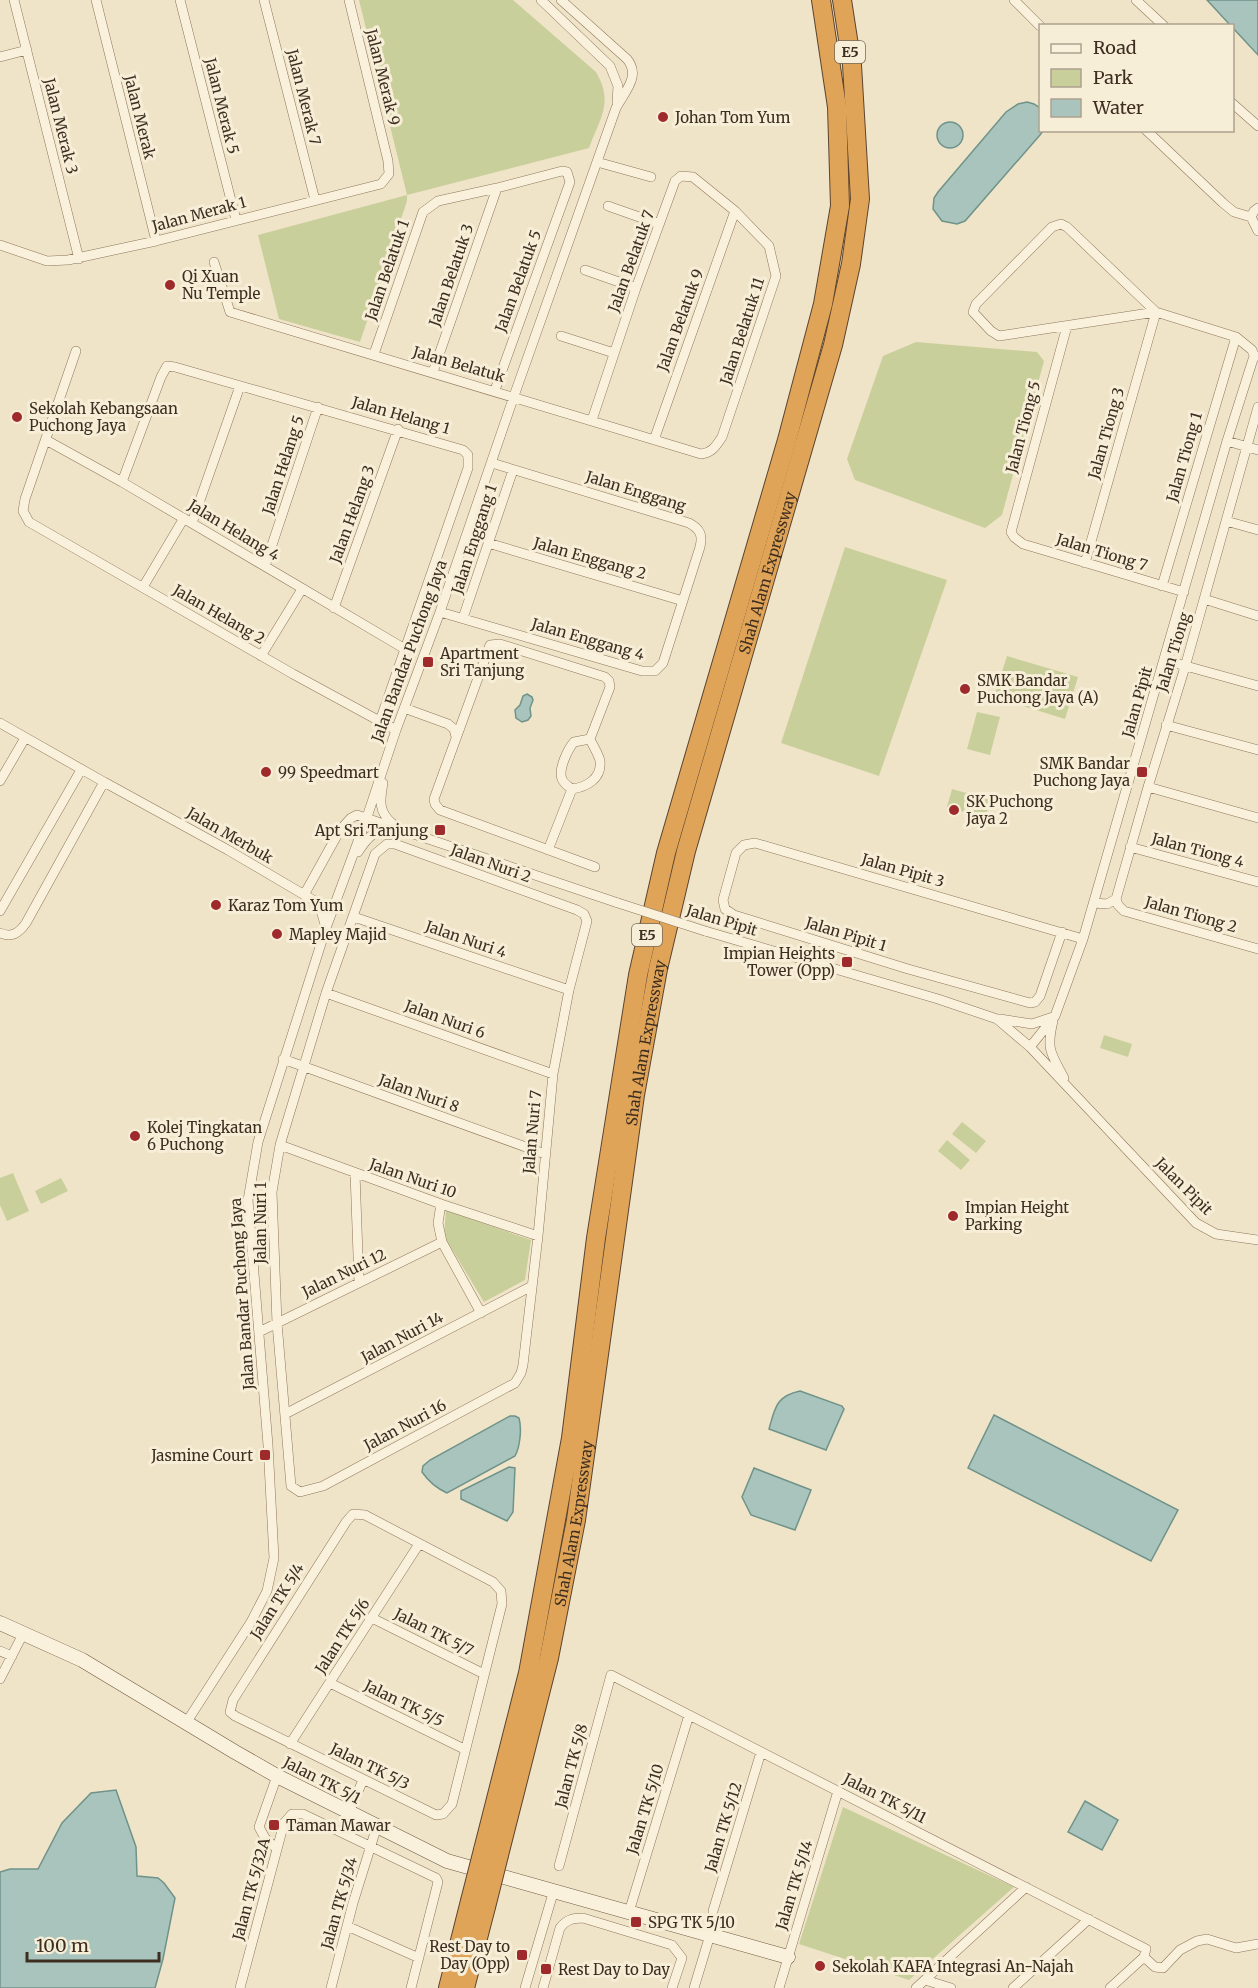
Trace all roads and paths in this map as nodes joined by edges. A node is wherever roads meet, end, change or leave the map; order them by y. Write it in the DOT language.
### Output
graph roads {
  1 [pos="14,0"];
  2 [pos="96,0"];
  3 [pos="180,0"];
  4 [pos="264,0"];
  5 [pos="349,0"];
  6 [pos="541,0"];
  7 [pos="561,0"];
  8 [pos="821,0"];
  9 [pos="842,0"];
  10 [pos="1014,0"];
  11 [pos="1136,0"];
  12 [pos="1039,24"];
  13 [pos="1162,24"];
  14 [pos="27,50"];
  15 [pos="0,57"];
  16 [pos="1234,104"];
  17 [pos="616,108"];
  18 [pos="1258,126"];
  19 [pos="1148,132"];
  20 [pos="388,162"];
  21 [pos="597,162"];
  22 [pos="651,177"];
  23 [pos="570,182"];
  24 [pos="497,188"];
  25 [pos="315,200"];
  26 [pos="608,206"];
  27 [pos="1258,207"];
  28 [pos="735,211"];
  29 [pos="1251,218"];
  30 [pos="236,220"];
  31 [pos="659,224"];
  32 [pos="1258,231"];
  33 [pos="156,241"];
  34 [pos="0,245"];
  35 [pos="79,259"];
  36 [pos="214,262"];
  37 [pos="585,270"];
  38 [pos="636,288"];
  39 [pos="1156,312"];
  40 [pos="1067,326"];
  41 [pos="561,336"];
  42 [pos="1236,337"];
  43 [pos="76,351"];
  44 [pos="614,353"];
  45 [pos="374,354"];
  46 [pos="1256,356"];
  47 [pos="433,372"];
  48 [pos="240,386"];
  49 [pos="495,390"];
  50 [pos="514,396"];
  51 [pos="318,407"];
  52 [pos="1258,407"];
  53 [pos="592,420"];
  54 [pos="398,429"];
  55 [pos="722,437"];
  56 [pos="46,440"];
  57 [pos="654,440"];
  58 [pos="1227,441"];
  59 [pos="1248,447"];
  60 [pos="1258,450"];
  61 [pos="492,463"];
  62 [pos="513,470"];
  63 [pos="122,482"];
  64 [pos="188,520"];
  65 [pos="1226,521"];
  66 [pos="1258,530"];
  67 [pos="1014,537"];
  68 [pos="488,543"];
  69 [pos="1085,563"];
  70 [pos="265,566"];
  71 [pos="1162,586"];
  72 [pos="142,587"];
  73 [pos="302,589"];
  74 [pos="1184,592"];
  75 [pos="1204,599"];
  76 [pos="683,601"];
  77 [pos="334,608"];
  78 [pos="440,612"];
  79 [pos="1258,616"];
  80 [pos="463,618"];
  81 [pos="405,649"];
  82 [pos="261,656"];
  83 [pos="1164,660"];
  84 [pos="1185,666"];
  85 [pos="1258,686"];
  86 [pos="404,708"];
  87 [pos="464,714"];
  88 [pos="380,721"];
  89 [pos="0,723"];
  90 [pos="448,724"];
  91 [pos="1166,725"];
  92 [pos="396,730"];
  93 [pos="25,738"];
  94 [pos="456,738"];
  95 [pos="590,739"];
  96 [pos="392,741"];
  97 [pos="1258,750"];
  98 [pos="81,770"];
  99 [pos="0,782"];
  100 [pos="104,782"];
  101 [pos="1148,787"];
  102 [pos="572,789"];
  103 [pos="367,817"];
  104 [pos="1258,818"];
  105 [pos="400,829"];
  106 [pos="395,844"];
  107 [pos="1130,847"];
  108 [pos="548,850"];
  109 [pos="349,866"];
  110 [pos="595,867"];
  111 [pos="731,872"];
  112 [pos="1258,882"];
  113 [pos="303,895"];
  114 [pos="1117,902"];
  115 [pos="1094,903"];
  116 [pos="577,910"];
  117 [pos="0,912"];
  118 [pos="354,917"];
  119 [pos="326,928"];
  120 [pos="1062,932"];
  121 [pos="0,933"];
  122 [pos="1083,939"];
  123 [pos="1258,949"];
  124 [pos="569,990"];
  125 [pos="326,993"];
  126 [pos="1055,1016"];
  127 [pos="997,1019"];
  128 [pos="1030,1047"];
  129 [pos="283,1059"];
  130 [pos="304,1067"];
  131 [pos="553,1074"];
  132 [pos="1070,1089"];
  133 [pos="280,1145"];
  134 [pos="545,1154"];
  135 [pos="355,1173"];
  136 [pos="441,1204"];
  137 [pos="538,1236"];
  138 [pos="1258,1240"];
  139 [pos="442,1242"];
  140 [pos="359,1282"];
  141 [pos="532,1286"];
  142 [pos="481,1312"];
  143 [pos="277,1323"];
  144 [pos="259,1332"];
  145 [pos="523,1365"];
  146 [pos="285,1414"];
  147 [pos="291,1486"];
  148 [pos="419,1544"];
  149 [pos="372,1618"];
  150 [pos="0,1623"];
  151 [pos="23,1634"];
  152 [pos="0,1651"];
  153 [pos="12,1656"];
  154 [pos="484,1674"];
  155 [pos="611,1675"];
  156 [pos="0,1678"];
  157 [pos="330,1683"];
  158 [pos="689,1715"];
  159 [pos="186,1723"];
  160 [pos="290,1744"];
  161 [pos="464,1749"];
  162 [pos="761,1752"];
  163 [pos="277,1776"];
  164 [pos="363,1780"];
  165 [pos="838,1791"];
  166 [pos="349,1812"];
  167 [pos="377,1826"];
  168 [pos="371,1846"];
  169 [pos="277,1849"];
  170 [pos="491,1853"];
  171 [pos="559,1866"];
  172 [pos="1026,1887"];
  173 [pos="554,1890"];
  174 [pos="478,1904"];
  175 [pos="713,1911"];
  176 [pos="629,1912"];
  177 [pos="1089,1919"];
  178 [pos="347,1926"];
  179 [pos="710,1935"];
  180 [pos="1258,1944"];
  181 [pos="1145,1953"];
  182 [pos="788,1957"];
  183 [pos="419,1958"];
  184 [pos="925,1980"];
  185 [pos="526,1986"];
  186 [pos="240,1988"];
  187 [pos="331,1988"];
  188 [pos="411,1988"];
  189 [pos="448,1988"];
  190 [pos="465,1988"];
  191 [pos="537,1988"];
  192 [pos="543,1988"];
  193 [pos="672,1988"];
  194 [pos="694,1988"];
  195 [pos="779,1988"];
  196 [pos="916,1988"];
  197 [pos="951,1988"];
  198 [pos="1013,1988"];
  199 [pos="1110,1988"];
  1 -- 14 [label="street, Jalan Merak 3"];
  2 -- 33 [label="street, Jalan Merak"];
  3 -- 30 [label="street, Jalan Merak 5"];
  4 -- 25 [label="street, Jalan Merak 7"];
  5 -- 20 [label="street, Jalan Merak 9"];
  6 -- 17 [label="street, Jalan Bandar Puchong Jaya"];
  7 -- 17 [label="street, Jalan Bandar Puchong Jaya"];
  8 -- 170 [label="highway, Shah Alam Expressway / E5"];
  9 -- 170 [label="highway, Shah Alam Expressway / E5"];
  10 -- 12 [label="street"];
  11 -- 13 [label="street"];
  14 -- 15 [label="street"];
  14 -- 35 [label="street, Jalan Merak 3"];
  16 -- 18 [label="street"];
  17 -- 21 [label="street, Jalan Bandar Puchong Jaya"];
  19 -- 29 [label="street"];
  20 -- 25 [label="street, Jalan Merak 1"];
  21 -- 22 [label="street"];
  21 -- 50 [label="street, Jalan Bandar Puchong Jaya"];
  23 -- 24 [label="street, Jalan Belatuk 1"];
  23 -- 49 [label="street, Jalan Belatuk 5"];
  24 -- 45 [label="street, Jalan Belatuk 1"];
  24 -- 47 [label="street, Jalan Belatuk 3"];
  25 -- 30 [label="street, Jalan Merak 1"];
  26 -- 31 [label="street"];
  27 -- 29 [label="street"];
  28 -- 31 [label="street, Jalan Belatuk 7"];
  28 -- 55 [label="street, Jalan Belatuk 11"];
  28 -- 57 [label="street, Jalan Belatuk 9"];
  29 -- 32 [label="street"];
  30 -- 33 [label="street, Jalan Merak 1"];
  31 -- 38 [label="street, Jalan Belatuk 7"];
  33 -- 35 [label="street, Jalan Merak 1"];
  34 -- 35 [label="street, Jalan Merak 1"];
  36 -- 45 [label="street, Jalan Belatuk"];
  37 -- 38 [label="street"];
  38 -- 44 [label="street, Jalan Belatuk 7"];
  39 -- 40 [label="street, Jalan Pipit"];
  39 -- 40 [label="street, Jalan Pipit"];
  39 -- 42 [label="street, Jalan Pipit"];
  39 -- 69 [label="street, Jalan Tiong 3"];
  40 -- 67 [label="street, Jalan Tiong 5"];
  41 -- 44 [label="street"];
  42 -- 46 [label="street, Jalan Pipit"];
  42 -- 71 [label="street, Jalan Tiong 1"];
  43 -- 56 [label="street"];
  44 -- 53 [label="street, Jalan Belatuk 7"];
  45 -- 47 [label="street, Jalan Belatuk"];
  46 -- 58 [label="street, Jalan Pipit"];
  47 -- 49 [label="street, Jalan Belatuk"];
  48 -- 51 [label="street, Jalan Helang 1"];
  48 -- 63 [label="street, Jalan Helang 1"];
  48 -- 64 [label="street"];
  49 -- 50 [label="street, Jalan Belatuk"];
  50 -- 53 [label="street, Jalan Belatuk"];
  50 -- 61 [label="street, Jalan Bandar Puchong Jaya"];
  51 -- 54 [label="street, Jalan Helang 1"];
  51 -- 70 [label="street, Jalan Helang 5"];
  52 -- 59 [label="street, Jalan Tiong"];
  53 -- 57 [label="street, Jalan Belatuk"];
  54 -- 77 [label="street, Jalan Helang 3"];
  54 -- 81 [label="street, Jalan Helang 1"];
  55 -- 57 [label="street, Jalan Belatuk"];
  56 -- 63 [label="street, Jalan Helang 4"];
  56 -- 72 [label="street, Jalan Helang 2"];
  58 -- 59 [label="street"];
  58 -- 74 [label="street, Jalan Pipit"];
  59 -- 60 [label="street"];
  59 -- 65 [label="street, Jalan Tiong"];
  61 -- 62 [label="street, Jalan Enggang"];
  61 -- 78 [label="street, Jalan Bandar Puchong Jaya"];
  62 -- 68 [label="street, Jalan Enggang 1"];
  62 -- 76 [label="street, Jalan Enggang"];
  63 -- 64 [label="street, Jalan Helang 4"];
  64 -- 70 [label="street, Jalan Helang 4"];
  64 -- 72 [label="street"];
  65 -- 66 [label="street"];
  65 -- 75 [label="street, Jalan Tiong"];
  67 -- 69 [label="street, Jalan Tiong 7"];
  68 -- 76 [label="street, Jalan Enggang 2"];
  68 -- 80 [label="street, Jalan Enggang 1"];
  69 -- 71 [label="street, Jalan Tiong 7"];
  70 -- 73 [label="street, Jalan Helang 4"];
  71 -- 74 [label="street, Jalan Tiong 7"];
  72 -- 82 [label="street, Jalan Helang 2"];
  73 -- 77 [label="street, Jalan Helang 4"];
  73 -- 82 [label="street"];
  74 -- 83 [label="street, Jalan Pipit"];
  75 -- 79 [label="street"];
  75 -- 84 [label="street, Jalan Tiong"];
  76 -- 80 [label="street, Jalan Enggang 4"];
  77 -- 81 [label="street, Jalan Helang 4"];
  78 -- 80 [label="street, Jalan Enggang 4"];
  78 -- 86 [label="street, Jalan Bandar Puchong Jaya"];
  81 -- 88 [label="street, Jalan Helang 1"];
  82 -- 88 [label="street, Jalan Helang 2"];
  83 -- 84 [label="street"];
  83 -- 115 [label="street, Jalan Pipit"];
  84 -- 85 [label="street"];
  84 -- 91 [label="street, Jalan Tiong"];
  86 -- 90 [label="street"];
  86 -- 92 [label="street, Jalan Bandar Puchong Jaya"];
  87 -- 90 [label="street"];
  87 -- 94 [label="street"];
  87 -- 95 [label="street"];
  88 -- 92 [label="street, Jalan Helang 2"];
  89 -- 93 [label="street, Jalan Merbuk"];
  90 -- 94 [label="street"];
  91 -- 97 [label="street"];
  91 -- 101 [label="street, Jalan Tiong"];
  92 -- 96 [label="street, Jalan Bandar Puchong Jaya"];
  93 -- 98 [label="street, Jalan Merbuk"];
  93 -- 99 [label="street"];
  94 -- 108 [label="street"];
  95 -- 102 [label="street"];
  95 -- 102 [label="street"];
  96 -- 103 [label="street, Jalan Bandar Puchong Jaya"];
  96 -- 105 [label="street, Jalan Pipit"];
  98 -- 100 [label="street, Jalan Merbuk"];
  98 -- 117 [label="street"];
  100 -- 113 [label="street, Jalan Merbuk"];
  100 -- 121 [label="street"];
  101 -- 104 [label="street"];
  101 -- 107 [label="street, Jalan Tiong"];
  102 -- 108 [label="street"];
  103 -- 105 [label="street, Jalan Pipit"];
  103 -- 109 [label="street, Jalan Bandar Puchong Jaya"];
  103 -- 113 [label="street"];
  105 -- 109 [label="street"];
  105 -- 127 [label="street, Jalan Pipit, bridge"];
  106 -- 116 [label="street, Jalan Nuri 2"];
  106 -- 118 [label="street, Jalan Nuri 1"];
  107 -- 112 [label="street, Jalan Tiong 4"];
  107 -- 114 [label="street, Jalan Tiong"];
  108 -- 110 [label="street"];
  109 -- 119 [label="street, Jalan Bandar Puchong Jaya"];
  111 -- 120 [label="street, Jalan Pipit 3"];
  111 -- 120 [label="street, Jalan Pipit 1"];
  113 -- 119 [label="street, Jalan Merbuk"];
  114 -- 115 [label="street"];
  114 -- 123 [label="street, Jalan Tiong 2"];
  115 -- 122 [label="street, Jalan Pipit"];
  116 -- 124 [label="street, Jalan Nuri 7"];
  118 -- 124 [label="street, Jalan Nuri 4"];
  118 -- 125 [label="street, Jalan Nuri 1"];
  119 -- 129 [label="street, Jalan Bandar Puchong Jaya"];
  120 -- 122 [label="street, Jalan Pipit 3"];
  122 -- 126 [label="street, Jalan Pipit"];
  124 -- 131 [label="street, Jalan Nuri 7"];
  125 -- 130 [label="street, Jalan Nuri 1"];
  125 -- 131 [label="street, Jalan Nuri 6"];
  126 -- 127 [label="street"];
  126 -- 128 [label="street, Jalan Pipit"];
  126 -- 132 [label="street"];
  127 -- 128 [label="street, Jalan Pipit"];
  128 -- 132 [label="street, Jalan Pipit"];
  129 -- 130 [label="street, Jalan Nuri 8"];
  129 -- 144 [label="street, Jalan Bandar Puchong Jaya"];
  130 -- 133 [label="street, Jalan Nuri 1"];
  130 -- 134 [label="street, Jalan Nuri 8"];
  131 -- 134 [label="street, Jalan Nuri 7"];
  132 -- 138 [label="street, Jalan Pipit"];
  133 -- 135 [label="street, Jalan Nuri 10"];
  133 -- 143 [label="street, Jalan Nuri 1"];
  134 -- 137 [label="street, Jalan Nuri 7"];
  135 -- 136 [label="street, Jalan Nuri 10"];
  135 -- 140 [label="street"];
  136 -- 137 [label="street, Jalan Nuri 10"];
  136 -- 139 [label="street"];
  137 -- 141 [label="street, Jalan Nuri 7"];
  139 -- 140 [label="street, Jalan Nuri 12"];
  139 -- 142 [label="street"];
  140 -- 143 [label="street, Jalan Nuri 12"];
  141 -- 142 [label="street, Jalan Nuri 14"];
  141 -- 145 [label="street, Jalan Nuri 7"];
  142 -- 146 [label="street, Jalan Nuri 14"];
  143 -- 144 [label="street, Jalan Nuri 12"];
  143 -- 146 [label="street, Jalan Nuri 1"];
  144 -- 159 [label="street, Jalan Bandar Puchong Jaya"];
  145 -- 147 [label="street, Jalan Nuri 16"];
  146 -- 147 [label="street, Jalan Nuri 1"];
  148 -- 149 [label="street, Jalan TK 5/6"];
  148 -- 154 [label="street"];
  148 -- 160 [label="street, Jalan TK 5/4"];
  149 -- 154 [label="street, Jalan TK 5/7"];
  149 -- 157 [label="street, Jalan TK 5/6"];
  150 -- 151 [label="street, Jalan TK 5/1"];
  151 -- 153 [label="street"];
  151 -- 159 [label="street, Jalan TK 5/1"];
  152 -- 153 [label="street"];
  153 -- 156 [label="street"];
  154 -- 161 [label="street"];
  155 -- 158 [label="street, Jalan TK 5/11"];
  155 -- 171 [label="street, Jalan TK 5/8"];
  157 -- 160 [label="street, Jalan TK 5/6"];
  157 -- 161 [label="street, Jalan TK 5/5"];
  158 -- 162 [label="street, Jalan TK 5/11"];
  158 -- 176 [label="street, Jalan TK 5/10"];
  159 -- 163 [label="street, Jalan TK 5/1"];
  160 -- 164 [label="street, Jalan TK 5/3"];
  161 -- 164 [label="street, Jalan TK 5/3"];
  162 -- 165 [label="street, Jalan TK 5/11"];
  162 -- 175 [label="street, Jalan TK 5/12"];
  163 -- 166 [label="street, Jalan TK 5/1"];
  163 -- 169 [label="street"];
  164 -- 166 [label="street"];
  165 -- 172 [label="street, Jalan TK 5/11"];
  165 -- 182 [label="street, Jalan TK 5/14"];
  166 -- 167 [label="street, Jalan TK 5/1"];
  167 -- 168 [label="street, Jalan TK 5/34"];
  167 -- 173 [label="street, Jalan TK 5/1"];
  168 -- 169 [label="street, Jalan TK 5/32A"];
  168 -- 178 [label="street, Jalan TK 5/34"];
  168 -- 183 [label="street"];
  169 -- 186 [label="street, Jalan TK 5/32A"];
  170 -- 174 [label="highway, Shah Alam Expressway / E5, bridge"];
  172 -- 177 [label="street, Jalan TK 5/11"];
  172 -- 184 [label="street"];
  173 -- 176 [label="street, Jalan TK 5/1"];
  173 -- 185 [label="street"];
  174 -- 189 [label="highway, Shah Alam Expressway / E5"];
  174 -- 190 [label="highway, Shah Alam Expressway / E5"];
  176 -- 179 [label="street, Jalan TK 5/1"];
  177 -- 181 [label="street, Jalan TK 5/11"];
  177 -- 198 [label="street"];
  178 -- 183 [label="street"];
  178 -- 187 [label="street, Jalan TK 5/34"];
  179 -- 182 [label="street, Jalan TK 5/1"];
  179 -- 194 [label="street"];
  180 -- 181 [label="street, Jalan TK 5/11"];
  181 -- 199 [label="street"];
  182 -- 195 [label="street, Jalan TK 5/14"];
  183 -- 188 [label="street"];
  184 -- 196 [label="street"];
  184 -- 197 [label="street"];
  185 -- 191 [label="street"];
  192 -- 193 [label="street"];
}
